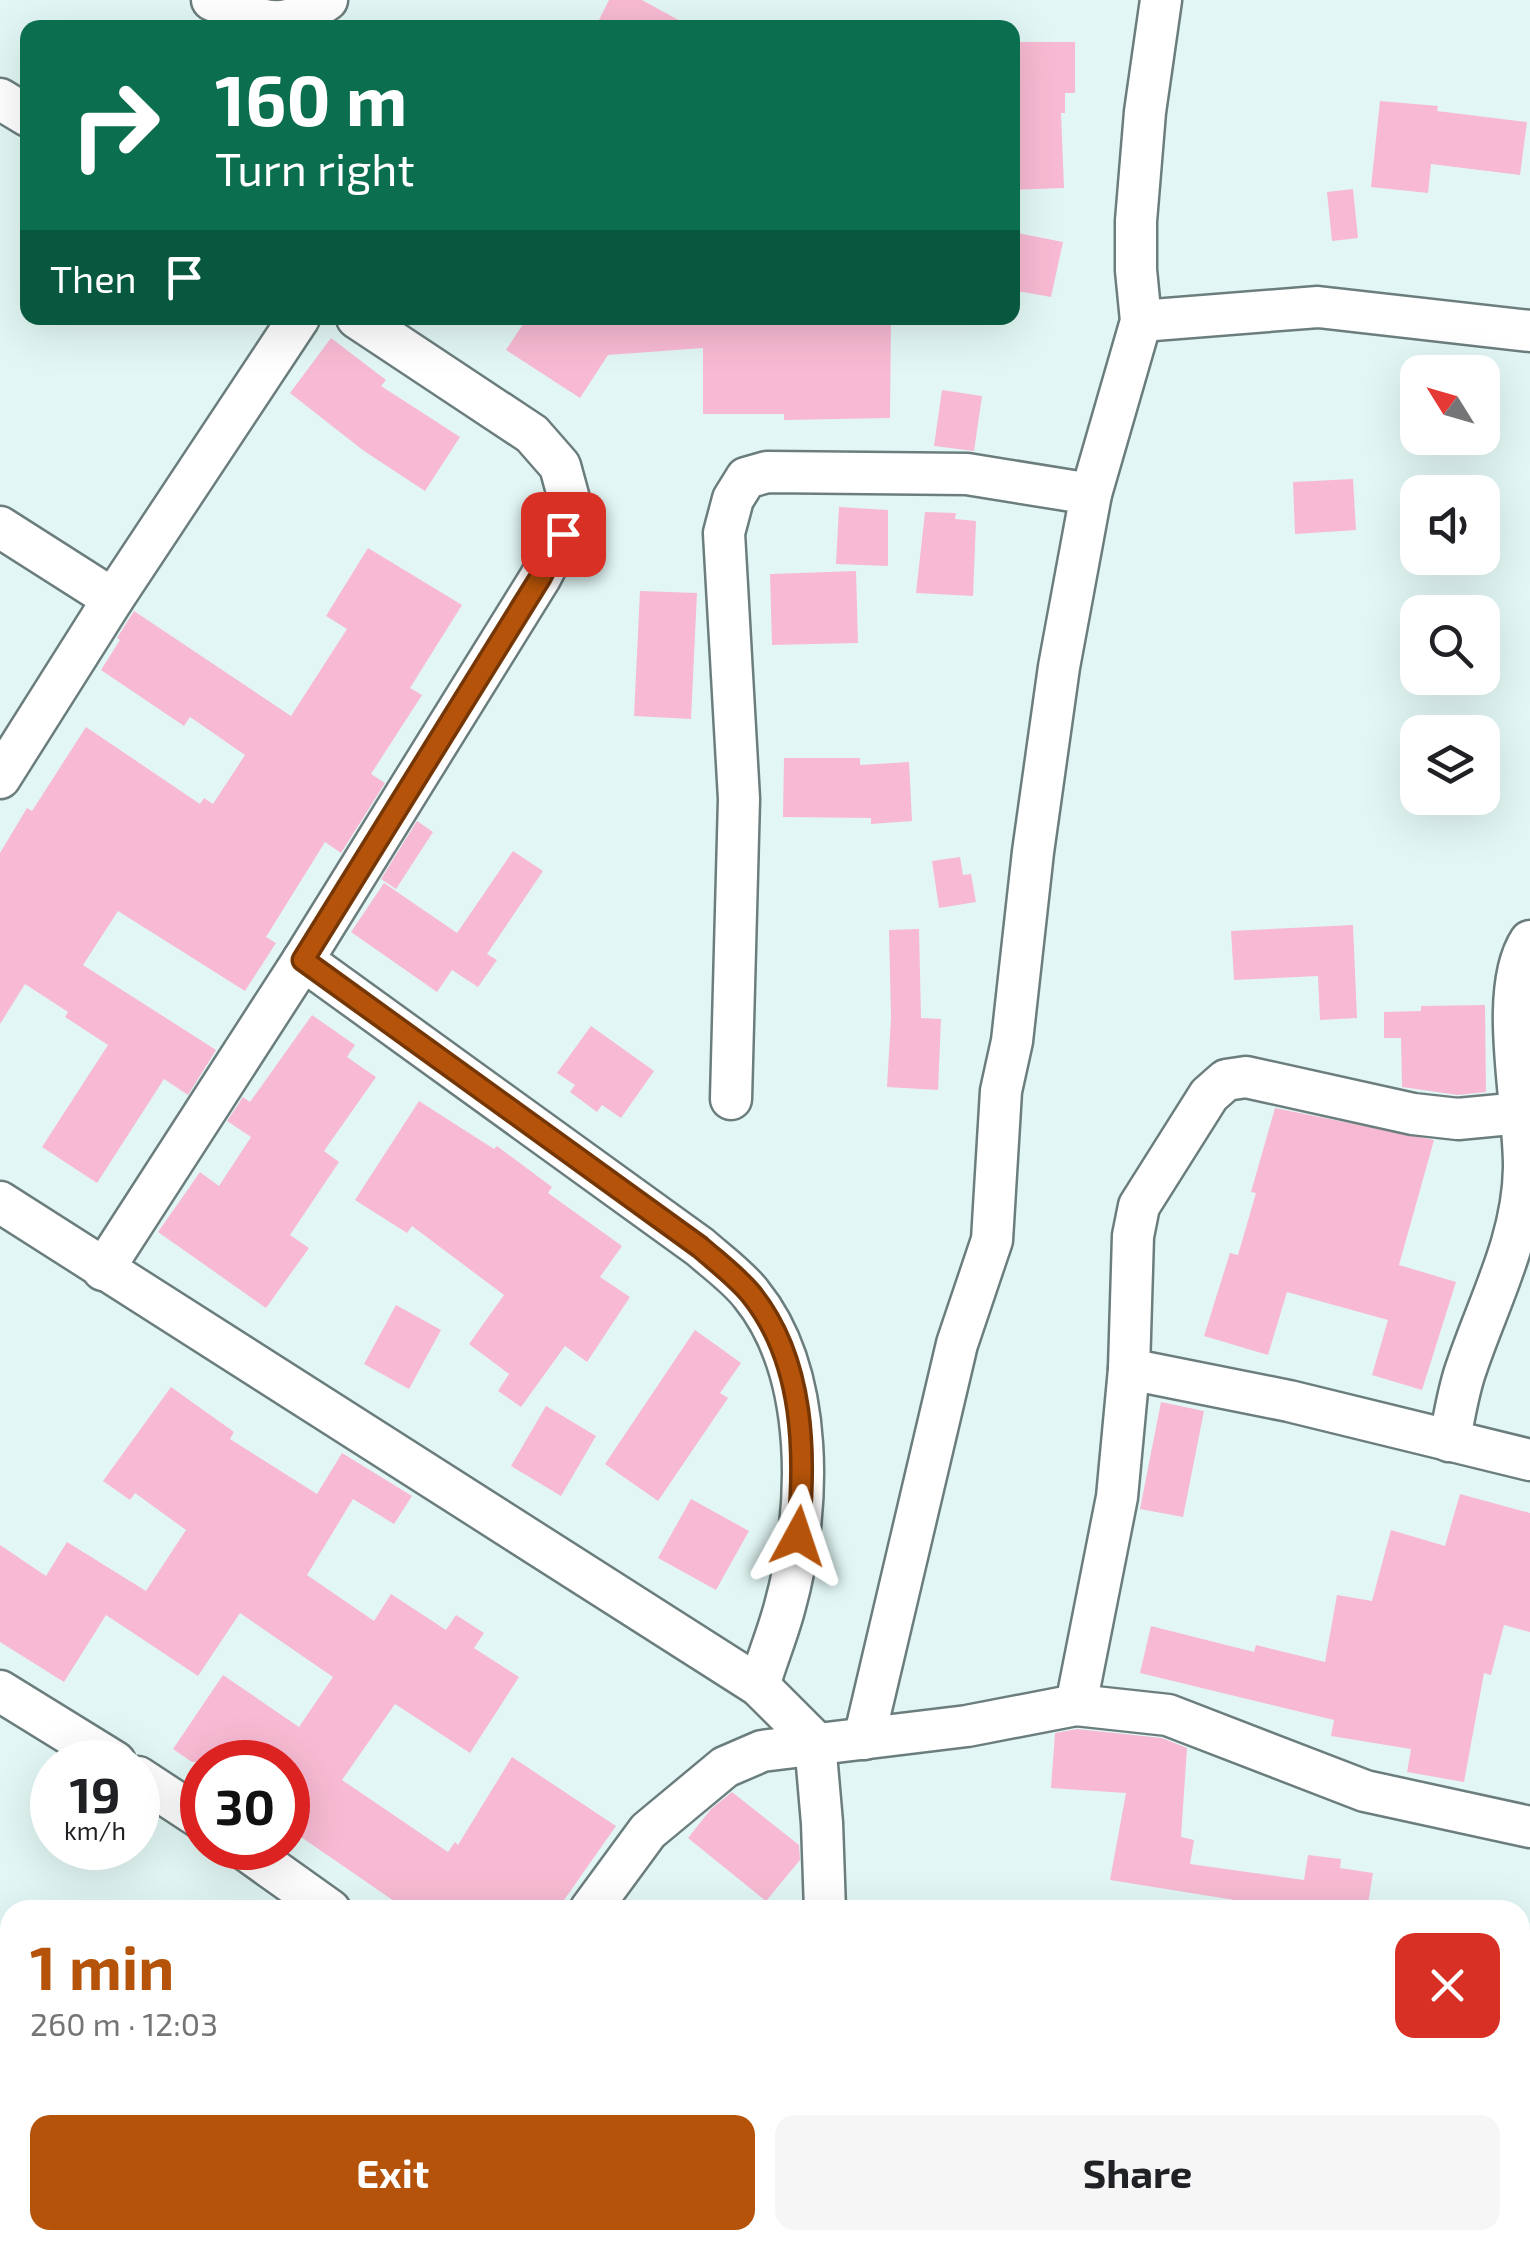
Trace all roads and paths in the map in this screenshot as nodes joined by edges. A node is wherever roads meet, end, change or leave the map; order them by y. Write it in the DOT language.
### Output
graph roads {
  1 [pos="212,0"];
  2 [pos="327,0"];
  3 [pos="1161,0"];
  4 [pos="261,20"];
  5 [pos="291,20"];
  6 [pos="1141,321"];
  7 [pos="294,325"];
  8 [pos="368,325"];
  9 [pos="1530,331"];
  10 [pos="1091,494"];
  11 [pos="0,526"];
  12 [pos="113,599"];
  13 [pos="0,778"];
  14 [pos="1530,942"];
  15 [pos="303,960"];
  16 [pos="731,1098"];
  17 [pos="1521,1113"];
  18 [pos="0,1202"];
  19 [pos="104,1270"];
  20 [pos="1130,1369"];
  21 [pos="1449,1441"];
  22 [pos="1530,1460"];
  23 [pos="758,1686"];
  24 [pos="0,1691"];
  25 [pos="1076,1705"];
  26 [pos="864,1739"];
  27 [pos="79,1740"];
  28 [pos="815,1742"];
  29 [pos="1530,1826"];
  30 [pos="274,1870"];
  31 [pos="316,1900"];
  32 [pos="597,1900"];
  33 [pos="825,1900"];
  1 -- 4 [label="street"];
  2 -- 5 [label="street"];
  3 -- 6 [label="street"];
  6 -- 9 [label="street"];
  6 -- 10 [label="street"];
  7 -- 12 [label="street"];
  8 -- 15 [label="street"];
  10 -- 16 [label="street"];
  10 -- 26 [label="street"];
  11 -- 12 [label="street"];
  12 -- 13 [label="street"];
  14 -- 17 [label="street"];
  15 -- 19 [label="street"];
  15 -- 23 [label="street"];
  17 -- 20 [label="street"];
  17 -- 21 [label="street"];
  18 -- 19 [label="street"];
  19 -- 23 [label="street"];
  20 -- 21 [label="street"];
  20 -- 25 [label="street"];
  21 -- 22 [label="street"];
  23 -- 28 [label="street"];
  24 -- 27 [label="street"];
  25 -- 26 [label="street"];
  25 -- 29 [label="street"];
  26 -- 28 [label="street"];
  28 -- 32 [label="street"];
  28 -- 33 [label="street"];
  30 -- 31 [label="street"];
}
